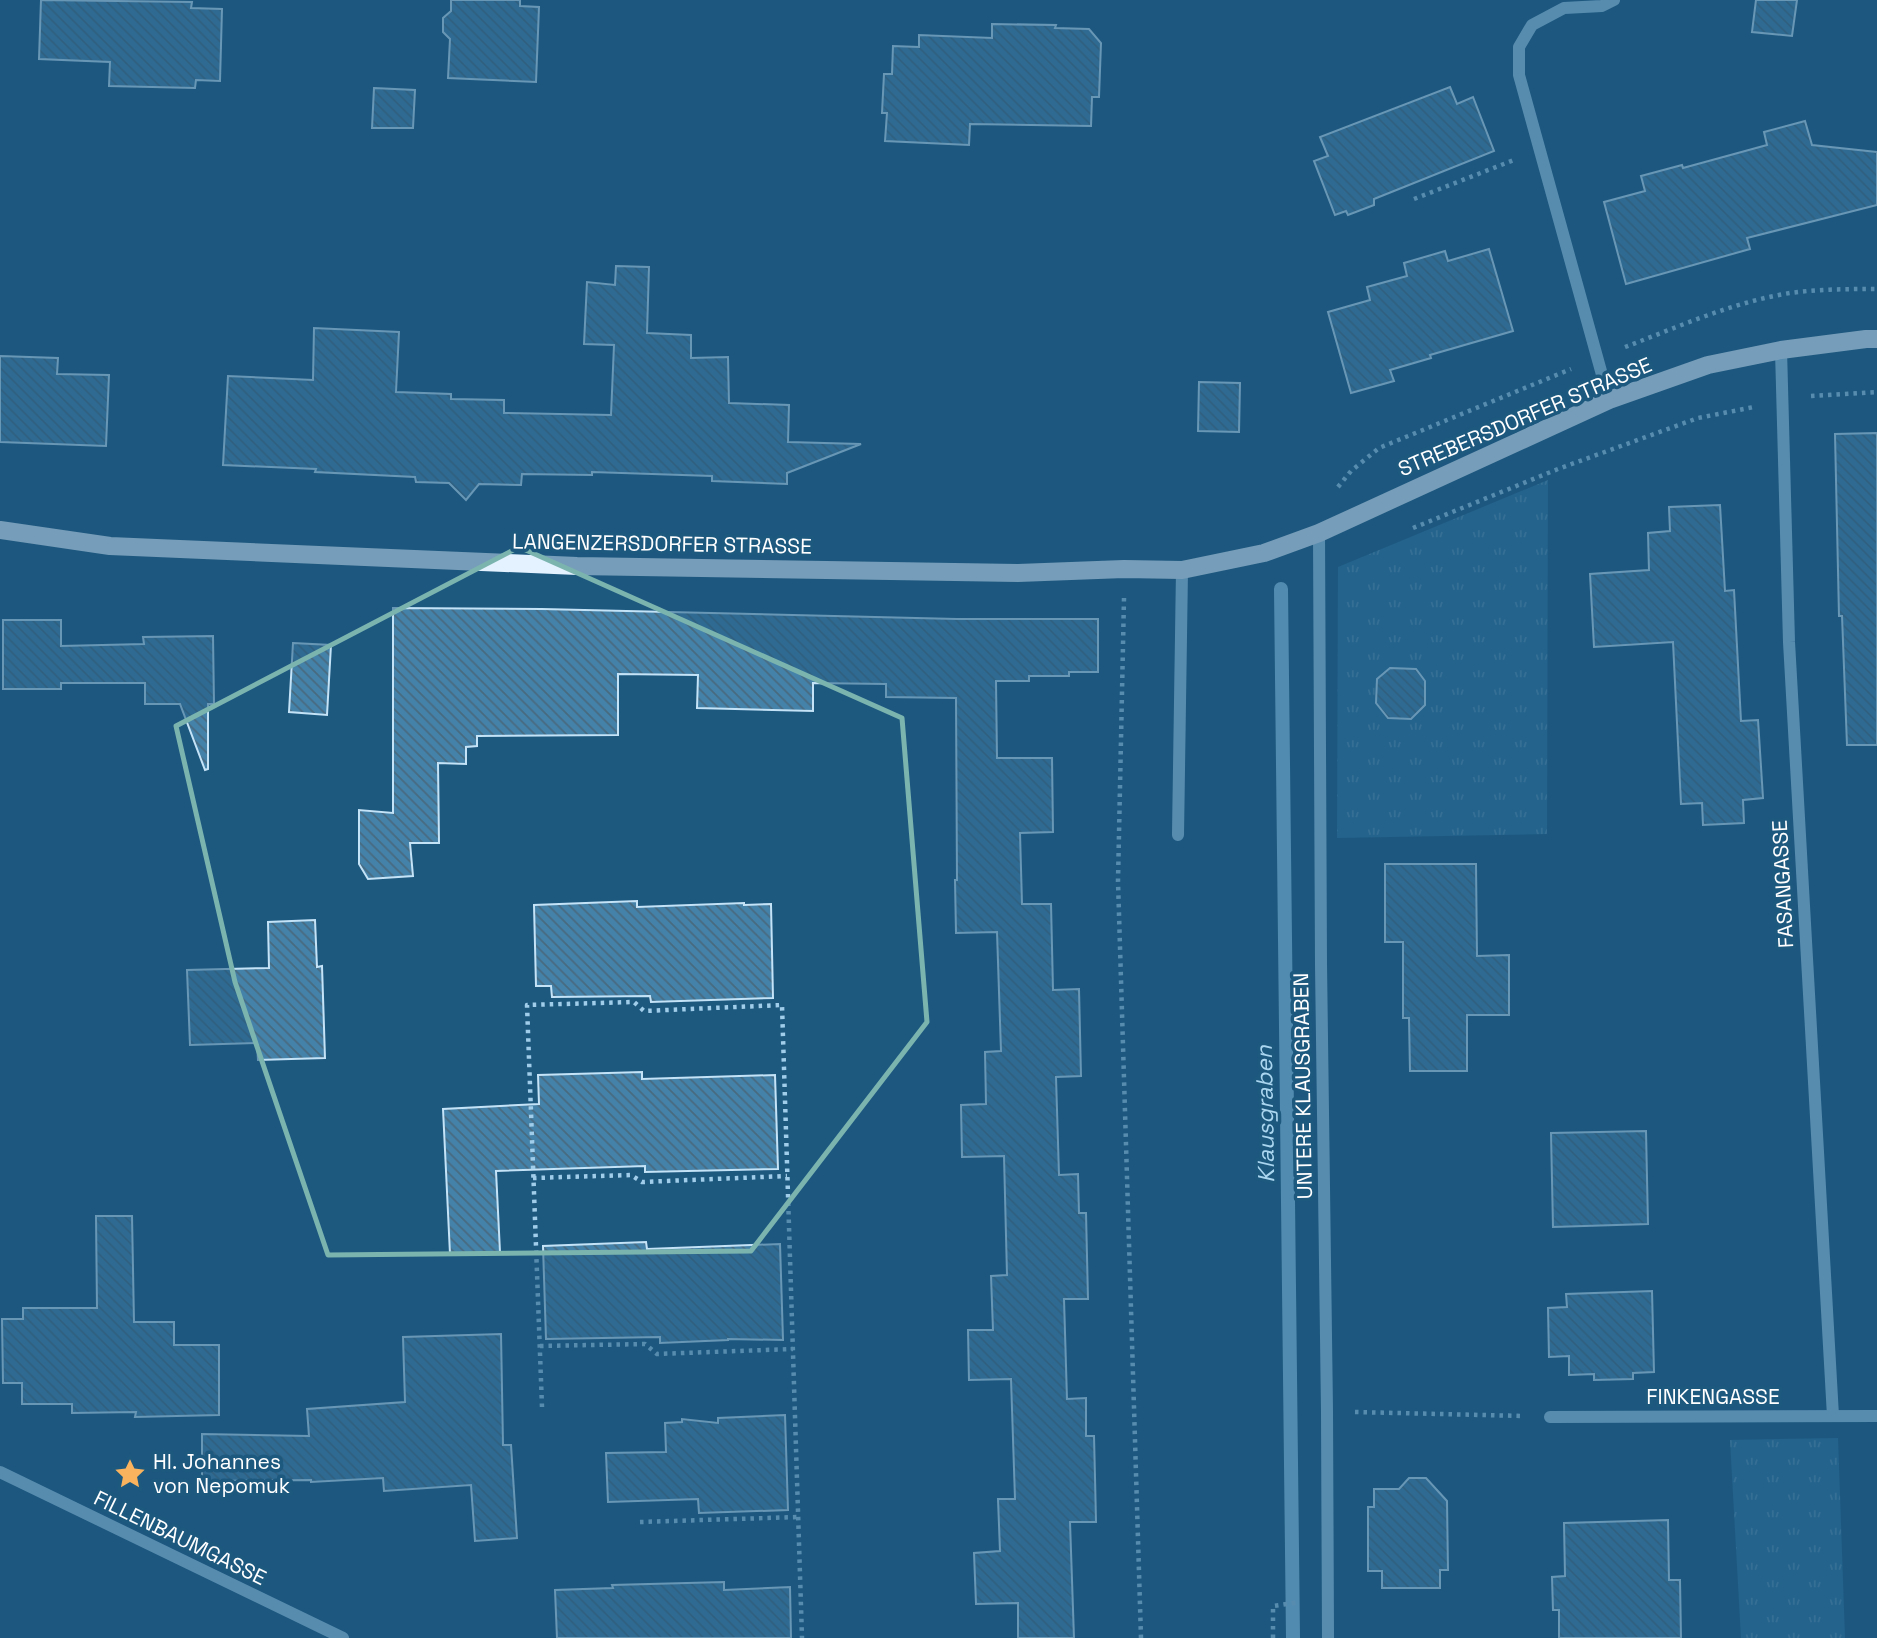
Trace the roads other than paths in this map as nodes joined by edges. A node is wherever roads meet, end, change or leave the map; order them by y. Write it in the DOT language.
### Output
graph roads {
  1 [pos="1614,0"];
  2 [pos="1877,340"];
  3 [pos="1781,350"];
  4 [pos="1609,400"];
  5 [pos="0,530"];
  6 [pos="1320,533"];
  7 [pos="1182,570"];
  8 [pos="1178,835"];
  9 [pos="1833,1416"];
  10 [pos="1877,1416"];
  11 [pos="1550,1417"];
  12 [pos="0,1472"];
  13 [pos="343,1638"];
  14 [pos="1328,1638"];
  1 -- 4 [label="street"];
  2 -- 3 [label="main road, STREBERSDORFER STRASSE"];
  3 -- 4 [label="main road, STREBERSDORFER STRASSE"];
  3 -- 9 [label="street, FASANGASSE"];
  4 -- 6 [label="main road, STREBERSDORFER STRASSE"];
  5 -- 7 [label="main road, LANGENZERSDORFER STRASSE"];
  6 -- 7 [label="main road, LANGENZERSDORFER STRASSE"];
  6 -- 14 [label="street, UNTERE KLAUSGRABEN"];
  7 -- 8 [label="street"];
  9 -- 10 [label="street, FINKENGASSE"];
  9 -- 11 [label="street, FINKENGASSE"];
  12 -- 13 [label="street, FILLENBAUMGASSE"];
}
